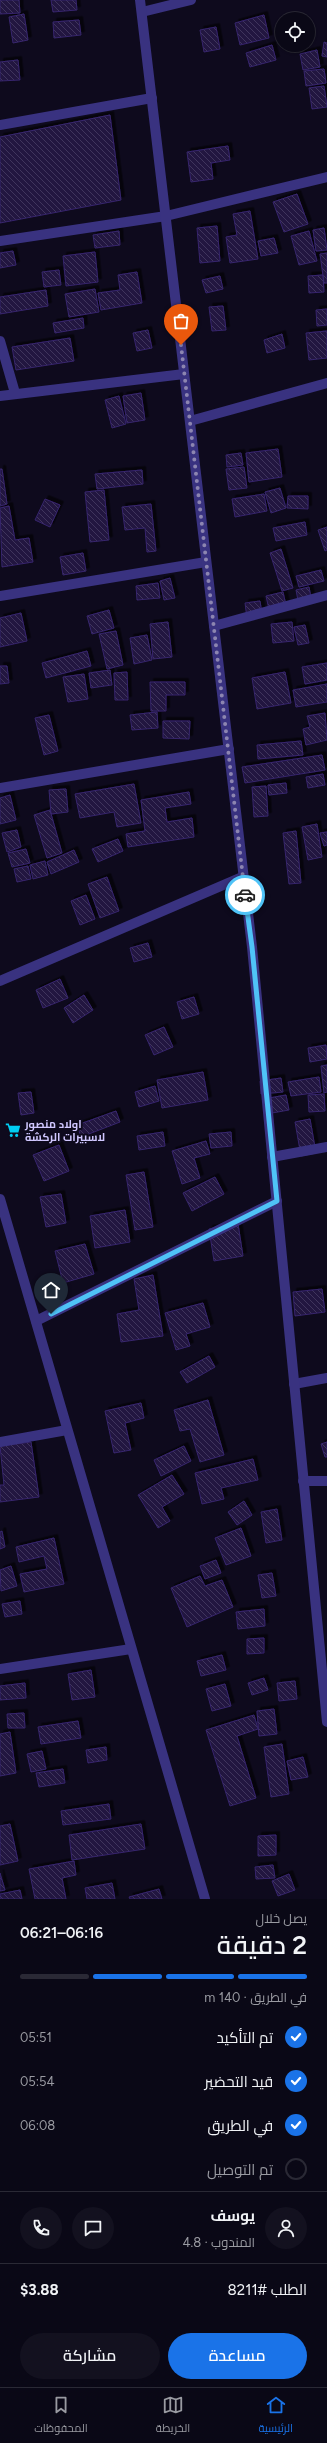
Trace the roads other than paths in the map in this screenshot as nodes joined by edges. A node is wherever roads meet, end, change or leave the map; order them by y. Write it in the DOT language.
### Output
graph roads {
  1 [pos="140,0"];
  2 [pos="191,0"];
  3 [pos="142,12"];
  4 [pos="152,98"];
  5 [pos="0,125"];
  6 [pos="327,177"];
  7 [pos="166,216"];
  8 [pos="0,241"];
  9 [pos="0,341"];
  10 [pos="184,374"];
  11 [pos="327,382"];
  12 [pos="15,393"];
  13 [pos="0,396"];
  14 [pos="190,421"];
  15 [pos="206,562"];
  16 [pos="327,595"];
  17 [pos="0,596"];
  18 [pos="214,626"];
  19 [pos="228,749"];
  20 [pos="0,788"];
  21 [pos="242,877"];
  22 [pos="0,981"];
  23 [pos="327,1147"];
  24 [pos="272,1157"];
  25 [pos="0,1200"];
  26 [pos="277,1201"];
  27 [pos="36,1321"];
  28 [pos="327,1378"];
  29 [pos="294,1384"];
  30 [pos="67,1430"];
  31 [pos="0,1442"];
  32 [pos="303,1481"];
  33 [pos="327,1481"];
  34 [pos="131,1649"];
  35 [pos="0,1669"];
  36 [pos="326,1710"];
  37 [pos="327,1722"];
  38 [pos="205,1899"];
  1 -- 3 [label="street"];
  2 -- 3 [label="street"];
  3 -- 4 [label="street"];
  4 -- 5 [label="street"];
  4 -- 7 [label="street"];
  6 -- 7 [label="street"];
  7 -- 8 [label="street"];
  7 -- 10 [label="street"];
  9 -- 12 [label="street"];
  10 -- 12 [label="street"];
  10 -- 14 [label="street"];
  11 -- 14 [label="street"];
  12 -- 13 [label="street"];
  14 -- 15 [label="street"];
  15 -- 17 [label="street"];
  15 -- 18 [label="street"];
  16 -- 18 [label="street"];
  18 -- 19 [label="street"];
  19 -- 20 [label="street"];
  19 -- 21 [label="street"];
  21 -- 22 [label="street"];
  21 -- 24 [label="street"];
  23 -- 24 [label="street"];
  24 -- 26 [label="street"];
  25 -- 27 [label="street"];
  26 -- 27 [label="street"];
  26 -- 29 [label="street"];
  27 -- 30 [label="street"];
  28 -- 29 [label="street"];
  29 -- 32 [label="street"];
  30 -- 31 [label="street"];
  30 -- 34 [label="street"];
  32 -- 33 [label="street"];
  32 -- 36 [label="street"];
  34 -- 35 [label="street"];
  34 -- 38 [label="street"];
  36 -- 37 [label="street"];
}
